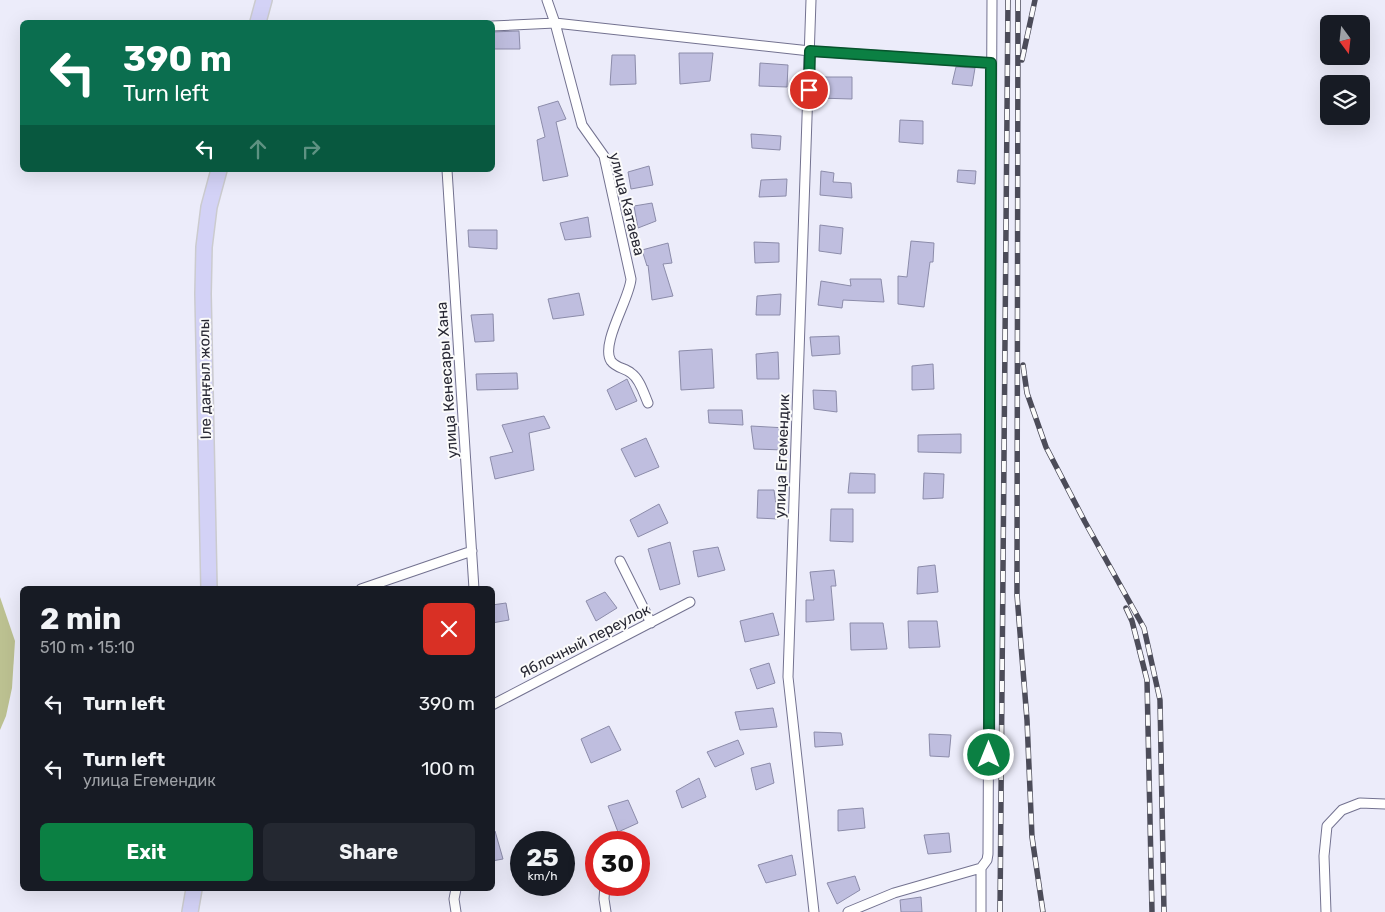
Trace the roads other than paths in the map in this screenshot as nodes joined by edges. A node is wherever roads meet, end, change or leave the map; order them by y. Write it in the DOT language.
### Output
graph roads {
  1 [pos="264,0"];
  2 [pos="547,0"];
  3 [pos="811,0"];
  4 [pos="992,0"];
  5 [pos="259,20"];
  6 [pos="555,23"];
  7 [pos="495,26"];
  8 [pos="810,51"];
  9 [pos="991,63"];
  10 [pos="218,172"];
  11 [pos="447,172"];
  12 [pos="648,404"];
  13 [pos="472,551"];
  14 [pos="620,561"];
  15 [pos="209,586"];
  16 [pos="370,586"];
  17 [pos="474,586"];
  18 [pos="690,602"];
  19 [pos="651,623"];
  20 [pos="495,703"];
  21 [pos="1385,804"];
  22 [pos="981,868"];
  23 [pos="194,891"];
  24 [pos="456,891"];
  25 [pos="604,896"];
  26 [pos="190,912"];
  27 [pos="456,912"];
  28 [pos="606,912"];
  29 [pos="814,912"];
  30 [pos="848,912"];
  31 [pos="981,912"];
  32 [pos="1326,912"];
  1 -- 5 [label="main road"];
  2 -- 6 [label="street, улица Катаева"];
  3 -- 8 [label="street, улица Егемендик"];
  4 -- 9 [label="street"];
  6 -- 7 [label="street"];
  6 -- 8 [label="street"];
  6 -- 12 [label="street, улица Катаева"];
  8 -- 9 [label="street"];
  8 -- 29 [label="street, улица Егемендик"];
  9 -- 22 [label="street"];
  10 -- 15 [label="main road, Іле даңғыл жолы"];
  11 -- 13 [label="street, улица Кенесары Хана"];
  13 -- 16 [label="street"];
  13 -- 17 [label="street, улица Кенесары Хана"];
  14 -- 19 [label="street"];
  18 -- 19 [label="street, Яблочный переулок"];
  19 -- 20 [label="street, Яблочный переулок"];
  21 -- 32 [label="street"];
  22 -- 30 [label="street"];
  22 -- 31 [label="street"];
  23 -- 26 [label="main road"];
  24 -- 27 [label="street"];
  25 -- 28 [label="street"];
}
